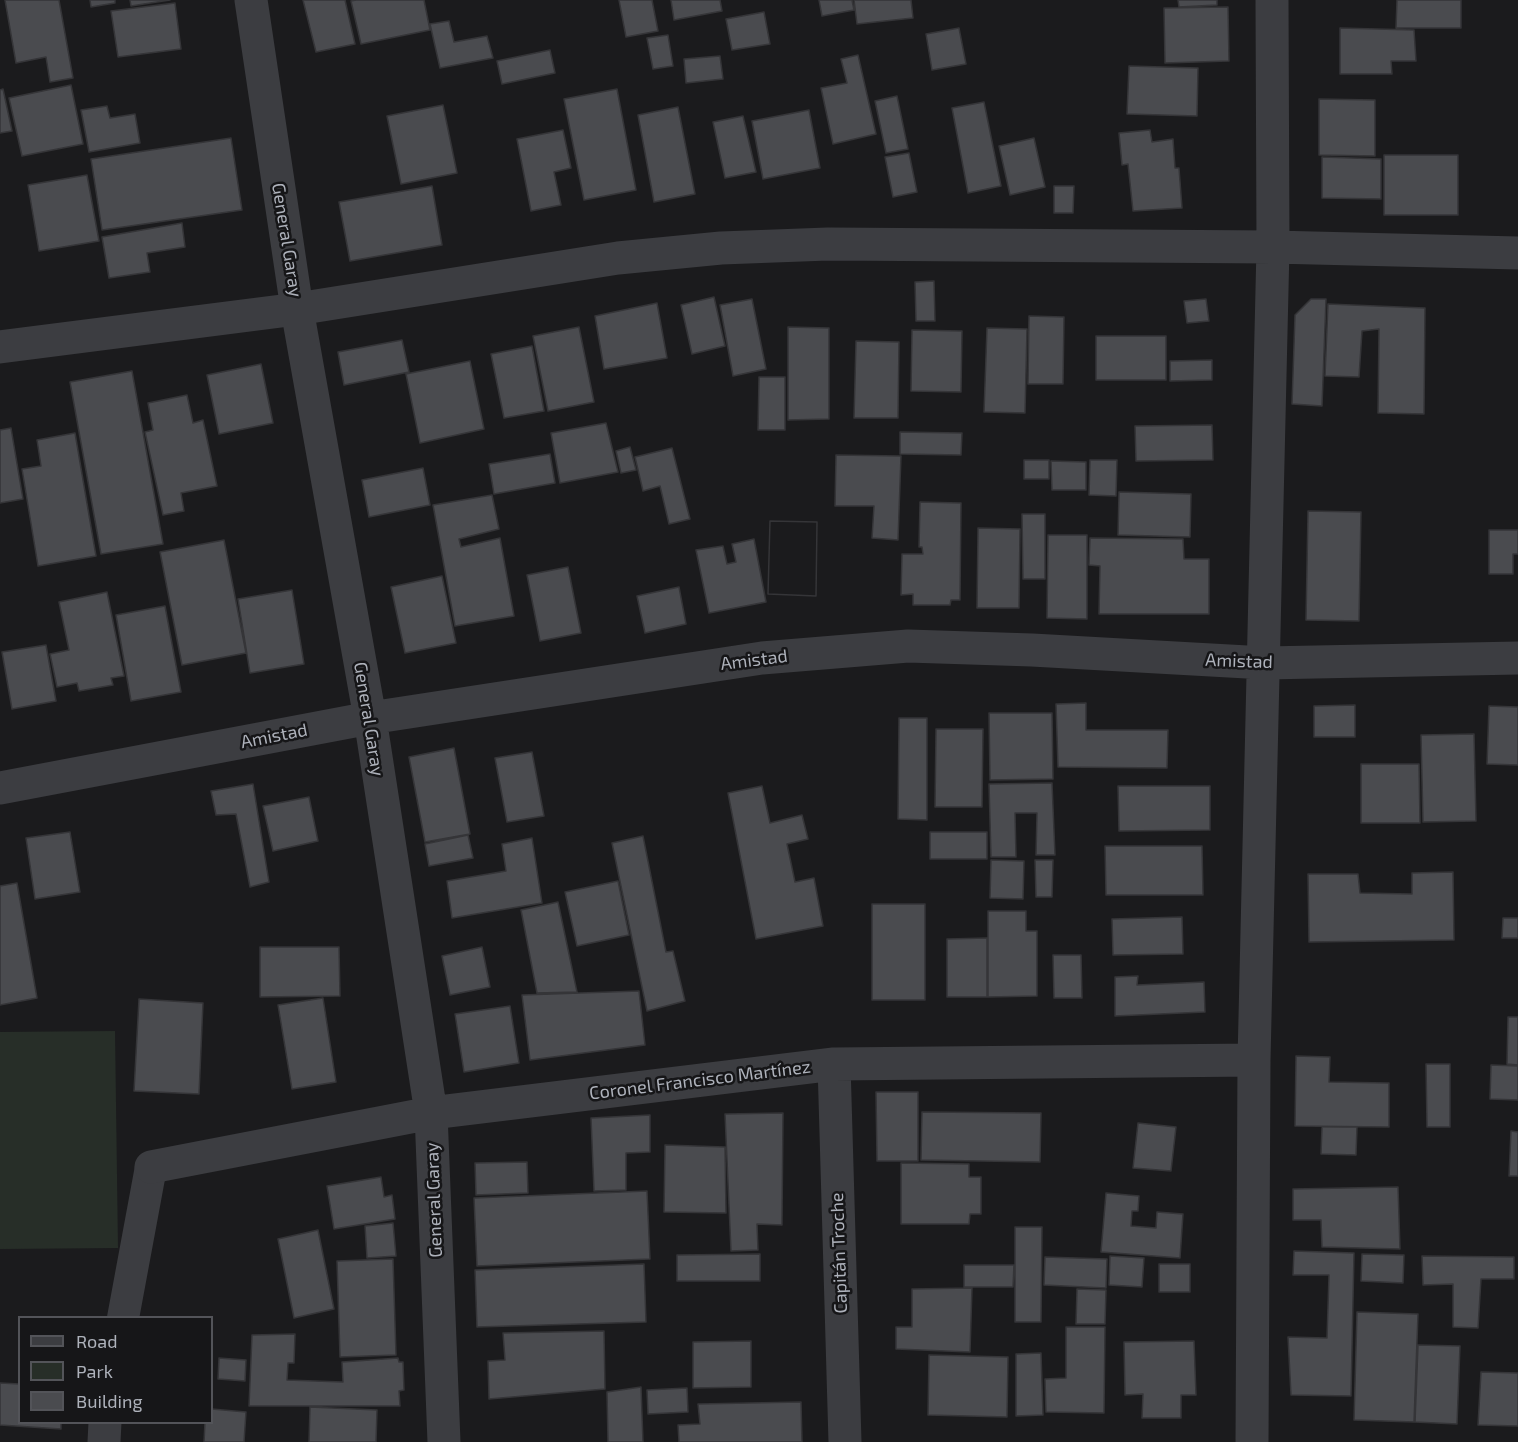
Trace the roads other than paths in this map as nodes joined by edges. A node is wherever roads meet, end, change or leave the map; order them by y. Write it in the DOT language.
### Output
graph roads {
  1 [pos="251,0"];
  2 [pos="1272,0"];
  3 [pos="1272,247"];
  4 [pos="1518,253"];
  5 [pos="297,309"];
  6 [pos="0,347"];
  7 [pos="1518,658"];
  8 [pos="1264,663"];
  9 [pos="370,718"];
  10 [pos="0,788"];
  11 [pos="1254,1060"];
  12 [pos="834,1064"];
  13 [pos="431,1113"];
  14 [pos="151,1167"];
  15 [pos="123,1316"];
  16 [pos="105,1424"];
  17 [pos="104,1442"];
  18 [pos="444,1442"];
  19 [pos="845,1442"];
  20 [pos="1252,1442"];
  1 -- 5 [label="street, General Garay"];
  2 -- 3 [label="street"];
  3 -- 4 [label="street"];
  3 -- 5 [label="street"];
  3 -- 8 [label="street"];
  5 -- 6 [label="street"];
  5 -- 9 [label="street, General Garay"];
  7 -- 8 [label="street, Amistad"];
  8 -- 9 [label="street, Amistad"];
  8 -- 11 [label="street"];
  9 -- 10 [label="street, Amistad"];
  9 -- 13 [label="street, General Garay"];
  11 -- 12 [label="street, Coronel Francisco Martínez"];
  11 -- 20 [label="street"];
  12 -- 13 [label="street, Coronel Francisco Martínez"];
  12 -- 19 [label="street, Capitán Troche"];
  13 -- 14 [label="street, Coronel Francisco Martínez"];
  13 -- 18 [label="street, General Garay"];
  14 -- 15 [label="street"];
  16 -- 17 [label="street"];
}
